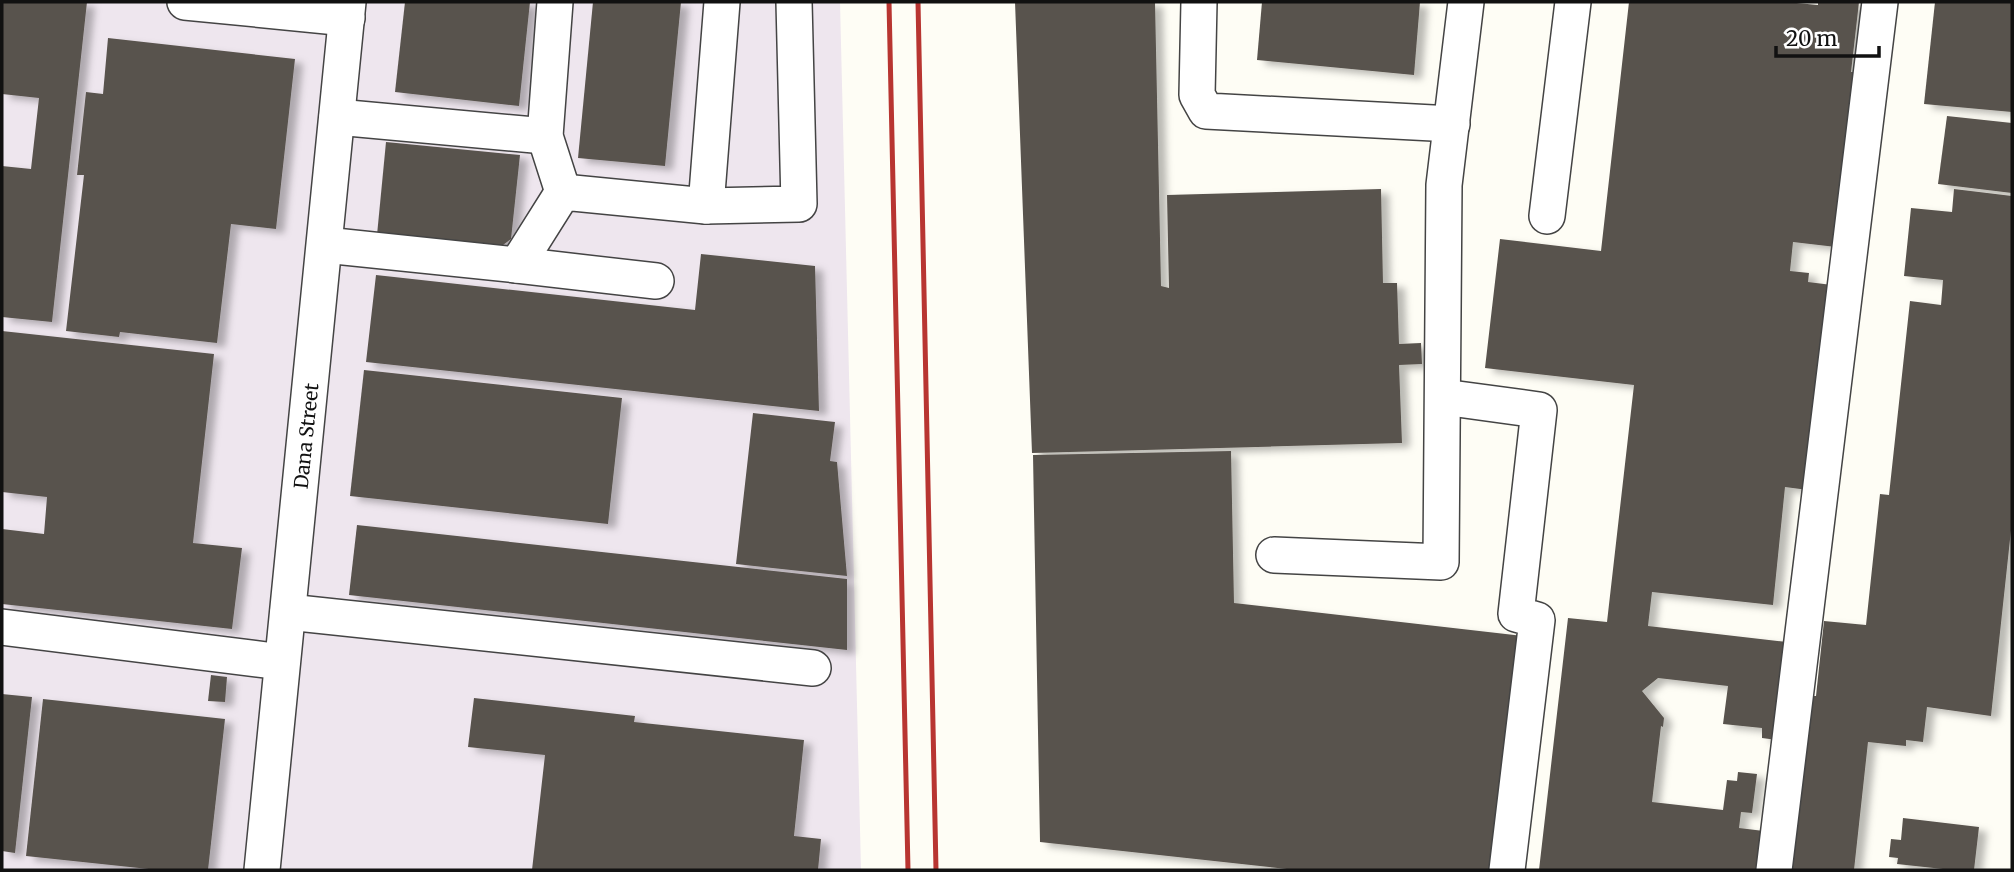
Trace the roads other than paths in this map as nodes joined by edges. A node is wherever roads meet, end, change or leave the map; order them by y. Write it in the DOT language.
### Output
graph roads {
  1 [pos="185,2"];
  2 [pos="555,2"];
  3 [pos="722,2"];
  4 [pos="794,2"];
  5 [pos="1199,2"];
  6 [pos="1466,2"];
  7 [pos="1573,2"];
  8 [pos="1880,2"];
  9 [pos="347,10"];
  10 [pos="337,117"];
  11 [pos="1451,124"];
  12 [pos="545,136"];
  13 [pos="563,192"];
  14 [pos="706,206"];
  15 [pos="1547,216"];
  16 [pos="325,245"];
  17 [pos="517,265"];
  18 [pos="656,281"];
  19 [pos="1443,397"];
  20 [pos="1274,555"];
  21 [pos="288,612"];
  22 [pos="2,626"];
  23 [pos="282,662"];
  24 [pos="813,668"];
  25 [pos="262,870"];
  26 [pos="1507,870"];
  27 [pos="1774,870"];
  1 -- 9 [label="street"];
  2 -- 12 [label="street"];
  3 -- 14 [label="street"];
  4 -- 14 [label="street"];
  5 -- 11 [label="street"];
  6 -- 11 [label="street"];
  7 -- 15 [label="street"];
  8 -- 27 [label="street"];
  9 -- 10 [label="street, Dana Street"];
  10 -- 12 [label="street"];
  10 -- 16 [label="street, Dana Street"];
  11 -- 19 [label="street"];
  12 -- 13 [label="street"];
  13 -- 14 [label="street"];
  13 -- 17 [label="street"];
  16 -- 17 [label="street"];
  16 -- 21 [label="street, Dana Street"];
  17 -- 18 [label="street"];
  19 -- 20 [label="street"];
  19 -- 26 [label="street"];
  21 -- 23 [label="street, Dana Street"];
  21 -- 24 [label="street"];
  22 -- 23 [label="street"];
  23 -- 25 [label="street, Dana Street"];
}
